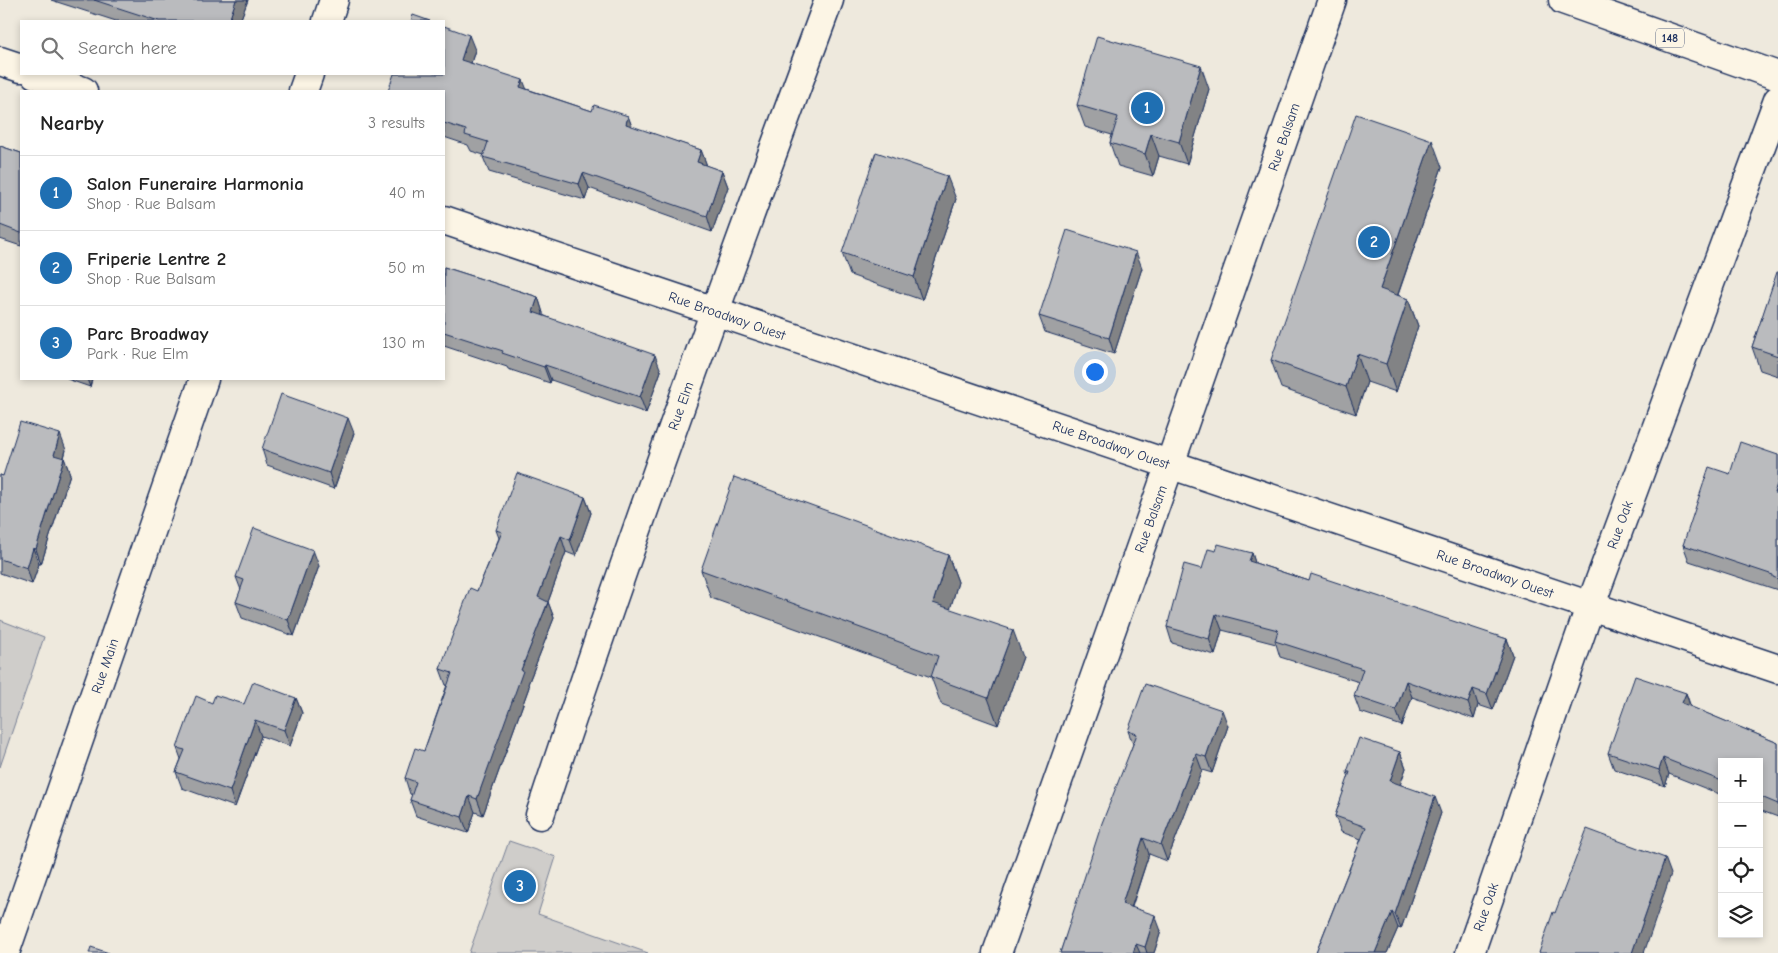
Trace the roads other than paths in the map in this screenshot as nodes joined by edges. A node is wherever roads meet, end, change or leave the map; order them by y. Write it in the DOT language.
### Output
graph roads {
  1 [pos="334,0"];
  2 [pos="829,0"];
  3 [pos="1332,0"];
  4 [pos="1563,0"];
  5 [pos="327,20"];
  6 [pos="0,61"];
  7 [pos="20,68"];
  8 [pos="39,75"];
  9 [pos="309,75"];
  10 [pos="1778,76"];
  11 [pos="79,90"];
  12 [pos="303,90"];
  13 [pos="1778,100"];
  14 [pos="445,220"];
  15 [pos="714,312"];
  16 [pos="204,380"];
  17 [pos="1170,464"];
  18 [pos="1590,607"];
  19 [pos="1778,669"];
  20 [pos="540,815"];
  21 [pos="6,953"];
  22 [pos="997,953"];
  23 [pos="1470,953"];
  1 -- 5 [label="street"];
  2 -- 15 [label="street, Rue Elm"];
  3 -- 17 [label="street, Rue Balsam"];
  4 -- 10 [label="street, 148"];
  6 -- 7 [label="street"];
  8 -- 11 [label="street"];
  9 -- 12 [label="street"];
  13 -- 18 [label="street, Rue Oak"];
  14 -- 15 [label="street, Rue Broadway Ouest"];
  15 -- 17 [label="street, Rue Broadway Ouest"];
  15 -- 20 [label="street, Rue Elm"];
  16 -- 21 [label="street, Rue Main"];
  17 -- 18 [label="street, Rue Broadway Ouest"];
  17 -- 22 [label="street, Rue Balsam"];
  18 -- 19 [label="street, Rue Broadway Ouest"];
  18 -- 23 [label="street, Rue Oak"];
}
